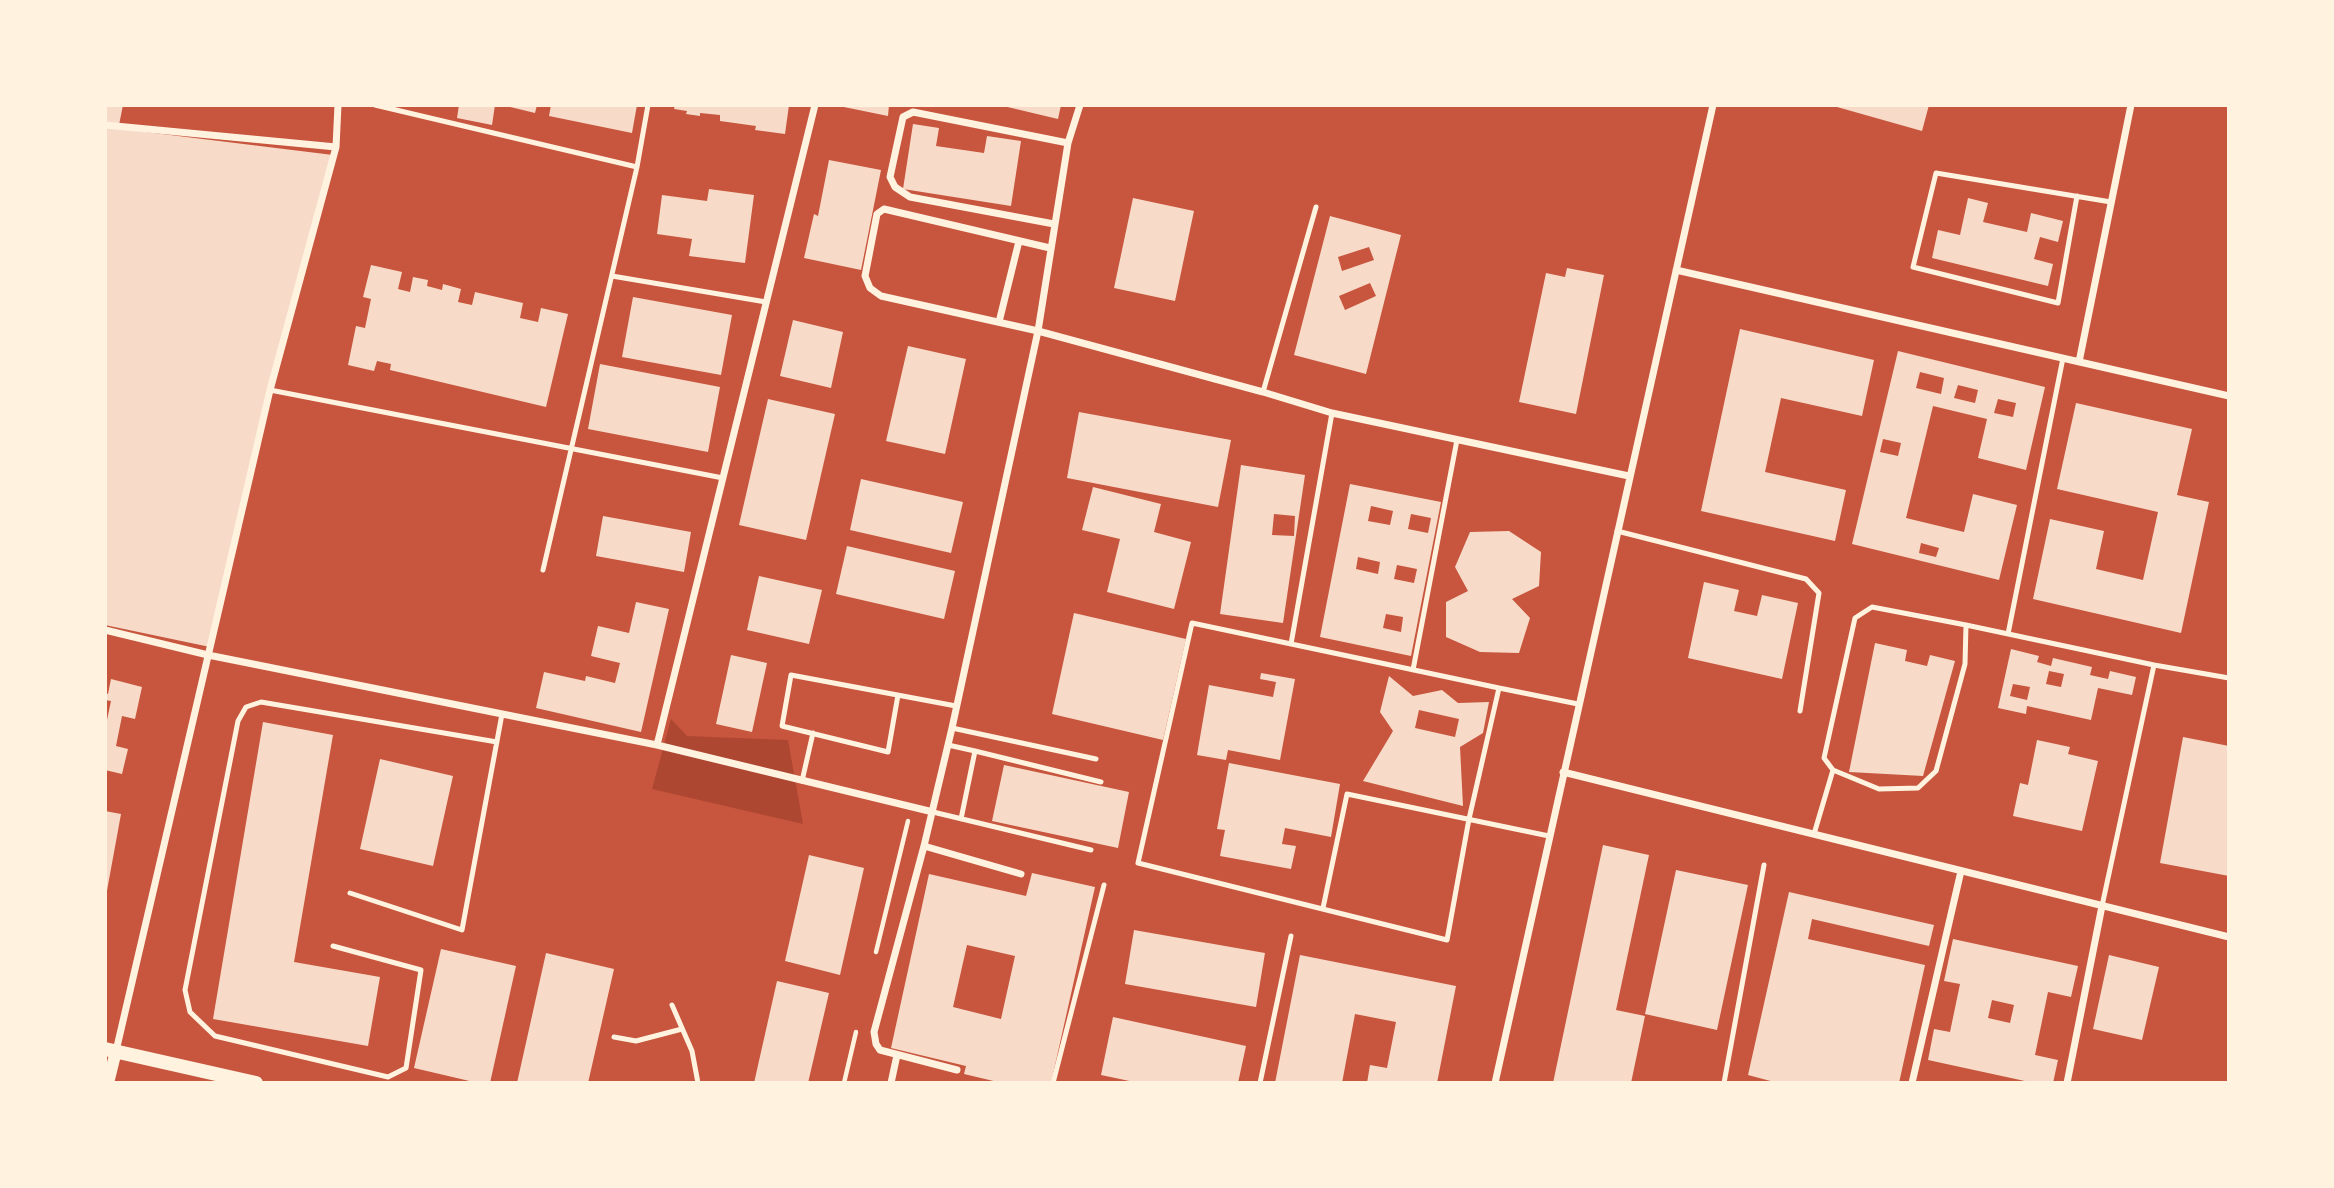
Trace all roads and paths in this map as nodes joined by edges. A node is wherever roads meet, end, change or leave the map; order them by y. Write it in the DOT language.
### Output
graph roads {
  1 [pos="338,105"];
  2 [pos="375,105"];
  3 [pos="648,105"];
  4 [pos="815,105"];
  5 [pos="1080,105"];
  6 [pos="1713,105"];
  7 [pos="2131,105"];
  8 [pos="105,125"];
  9 [pos="1068,143"];
  10 [pos="336,147"];
  11 [pos="637,167"];
  12 [pos="2077,196"];
  13 [pos="2111,202"];
  14 [pos="1316,207"];
  15 [pos="1054,224"];
  16 [pos="1019,241"];
  17 [pos="1050,248"];
  18 [pos="1676,270"];
  19 [pos="612,276"];
  20 [pos="766,302"];
  21 [pos="999,323"];
  22 [pos="1038,331"];
  23 [pos="2063,358"];
  24 [pos="2079,362"];
  25 [pos="270,390"];
  26 [pos="1262,392"];
  27 [pos="2229,396"];
  28 [pos="1332,413"];
  29 [pos="1457,440"];
  30 [pos="572,447"];
  31 [pos="1629,476"];
  32 [pos="723,478"];
  33 [pos="1617,531"];
  34 [pos="543,570"];
  35 [pos="1966,625"];
  36 [pos="105,630"];
  37 [pos="2008,634"];
  38 [pos="1291,644"];
  39 [pos="208,655"];
  40 [pos="2154,665"];
  41 [pos="1413,670"];
  42 [pos="2229,678"];
  43 [pos="1499,688"];
  44 [pos="898,695"];
  45 [pos="1578,704"];
  46 [pos="956,706"];
  47 [pos="1800,711"];
  48 [pos="502,714"];
  49 [pos="951,728"];
  50 [pos="813,733"];
  51 [pos="497,742"];
  52 [pos="657,745"];
  53 [pos="948,745"];
  54 [pos="975,751"];
  55 [pos="1096,759"];
  56 [pos="1833,770"];
  57 [pos="1563,772"];
  58 [pos="802,781"];
  59 [pos="1101,782"];
  60 [pos="911,807"];
  61 [pos="933,812"];
  62 [pos="961,819"];
  63 [pos="1469,819"];
  64 [pos="1814,834"];
  65 [pos="1549,836"];
  66 [pos="924,846"];
  67 [pos="1091,850"];
  68 [pos="1764,865"];
  69 [pos="1961,871"];
  70 [pos="1021,874"];
  71 [pos="1104,885"];
  72 [pos="350,893"];
  73 [pos="2102,906"];
  74 [pos="1323,908"];
  75 [pos="1291,936"];
  76 [pos="2229,937"];
  77 [pos="333,946"];
  78 [pos="873,964"];
  79 [pos="672,1005"];
  80 [pos="682,1029"];
  81 [pos="857,1030"];
  82 [pos="614,1037"];
  83 [pos="110,1050"];
  84 [pos="897,1055"];
  85 [pos="957,1070"];
  86 [pos="108,1083"];
  87 [pos="256,1083"];
  88 [pos="698,1083"];
  89 [pos="844,1083"];
  90 [pos="891,1083"];
  91 [pos="1053,1083"];
  92 [pos="1260,1083"];
  93 [pos="1495,1083"];
  94 [pos="1724,1083"];
  95 [pos="1912,1083"];
  96 [pos="2067,1083"];
  1 -- 10 [label="street"];
  2 -- 11 [label="lane"];
  3 -- 11 [label="lane"];
  4 -- 20 [label="street"];
  5 -- 9 [label="street"];
  6 -- 18 [label="street"];
  7 -- 13 [label="street"];
  8 -- 10 [label="street"];
  9 -- 15 [label="street"];
  9 -- 15 [label="street"];
  10 -- 25 [label="street"];
  11 -- 19 [label="lane"];
  12 -- 12 [label="lane"];
  12 -- 13 [label="lane"];
  13 -- 24 [label="street"];
  14 -- 26 [label="lane"];
  15 -- 17 [label="street"];
  16 -- 17 [label="street"];
  16 -- 21 [label="street"];
  16 -- 21 [label="street"];
  17 -- 22 [label="street"];
  18 -- 23 [label="street"];
  18 -- 31 [label="street"];
  19 -- 20 [label="lane"];
  19 -- 30 [label="lane"];
  20 -- 32 [label="street"];
  21 -- 22 [label="street"];
  22 -- 26 [label="street"];
  22 -- 46 [label="street"];
  23 -- 24 [label="street"];
  23 -- 37 [label="lane"];
  24 -- 27 [label="street"];
  25 -- 30 [label="lane"];
  25 -- 39 [label="street"];
  26 -- 28 [label="street"];
  28 -- 29 [label="street"];
  28 -- 38 [label="lane"];
  29 -- 31 [label="street"];
  29 -- 41 [label="lane"];
  30 -- 32 [label="lane"];
  30 -- 34 [label="lane"];
  31 -- 33 [label="street"];
  32 -- 52 [label="street"];
  33 -- 45 [label="street"];
  33 -- 47 [label="lane"];
  35 -- 37 [label="lane"];
  35 -- 56 [label="lane"];
  35 -- 56 [label="lane"];
  36 -- 39 [label="street"];
  37 -- 40 [label="lane"];
  38 -- 41 [label="lane"];
  38 -- 74 [label="lane"];
  39 -- 48 [label="street"];
  39 -- 83 [label="street"];
  40 -- 42 [label="lane"];
  40 -- 73 [label="lane"];
  41 -- 43 [label="lane"];
  43 -- 45 [label="lane"];
  43 -- 63 [label="lane"];
  44 -- 46 [label="lane"];
  44 -- 50 [label="lane"];
  44 -- 50 [label="lane"];
  45 -- 57 [label="street"];
  46 -- 49 [label="street"];
  48 -- 51 [label="lane"];
  48 -- 52 [label="street"];
  49 -- 53 [label="street"];
  49 -- 55 [label="lane"];
  50 -- 58 [label="lane"];
  51 -- 72 [label="lane"];
  51 -- 77 [label="lane"];
  52 -- 58 [label="street"];
  53 -- 54 [label="lane"];
  53 -- 61 [label="street"];
  54 -- 59 [label="lane"];
  54 -- 62 [label="lane"];
  56 -- 64 [label="lane"];
  57 -- 64 [label="street"];
  57 -- 65 [label="street"];
  58 -- 60 [label="street"];
  60 -- 61 [label="street"];
  60 -- 78 [label="path"];
  61 -- 62 [label="lane"];
  61 -- 66 [label="street"];
  62 -- 67 [label="lane"];
  63 -- 65 [label="lane"];
  63 -- 74 [label="lane"];
  63 -- 74 [label="lane"];
  64 -- 69 [label="street"];
  65 -- 93 [label="street"];
  66 -- 70 [label="street"];
  66 -- 84 [label="street"];
  68 -- 94 [label="lane"];
  69 -- 73 [label="street"];
  69 -- 95 [label="street"];
  71 -- 91 [label="lane"];
  73 -- 76 [label="street"];
  73 -- 96 [label="street"];
  75 -- 92 [label="lane"];
  79 -- 80 [label="lane"];
  80 -- 82 [label="lane"];
  80 -- 88 [label="lane"];
  81 -- 89 [label="path"];
  83 -- 86 [label="street"];
  83 -- 87 [label="main road"];
  84 -- 85 [label="street"];
  84 -- 90 [label="street"];
}
